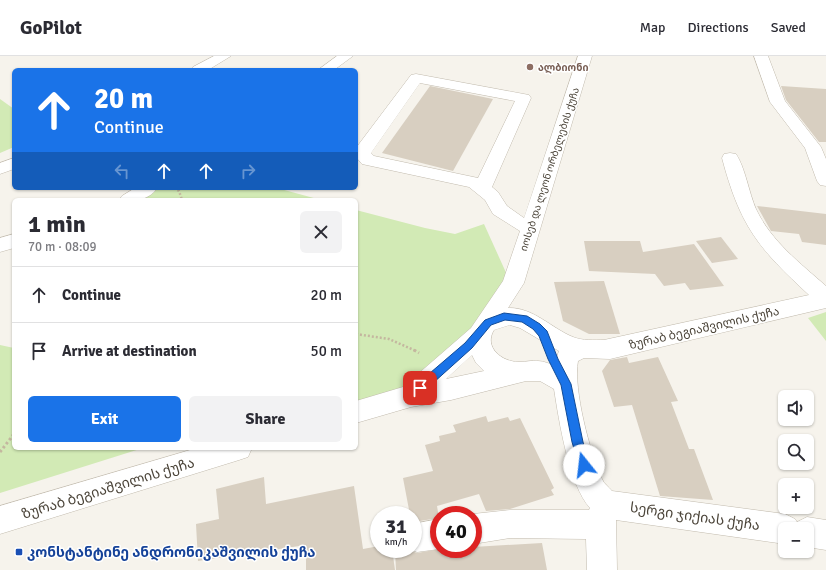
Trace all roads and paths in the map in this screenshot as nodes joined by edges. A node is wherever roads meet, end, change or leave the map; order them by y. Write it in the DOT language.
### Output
graph roads {
  1 [pos="224,56"];
  2 [pos="346,56"];
  3 [pos="585,56"];
  4 [pos="761,56"];
  5 [pos="202,68"];
  6 [pos="328,68"];
  7 [pos="730,158"];
  8 [pos="12,164"];
  9 [pos="0,169"];
  10 [pos="826,181"];
  11 [pos="482,189"];
  12 [pos="145,190"];
  13 [pos="131,198"];
  14 [pos="530,229"];
  15 [pos="12,242"];
  16 [pos="0,245"];
  17 [pos="513,283"];
  18 [pos="826,299"];
  19 [pos="484,328"];
  20 [pos="539,331"];
  21 [pos="358,334"];
  22 [pos="581,349"];
  23 [pos="444,368"];
  24 [pos="523,371"];
  25 [pos="566,384"];
  26 [pos="411,396"];
  27 [pos="358,411"];
  28 [pos="12,437"];
  29 [pos="232,450"];
  30 [pos="0,452"];
  31 [pos="603,514"];
  32 [pos="0,520"];
  33 [pos="482,528"];
  34 [pos="778,528"];
  35 [pos="814,533"];
  36 [pos="826,535"];
  37 [pos="602,570"];
  1 -- 5 [label="street"];
  2 -- 6 [label="street"];
  3 -- 14 [label="street, იოსებ და ლეონ ორბელების ქუჩა"];
  4 -- 10 [label="street"];
  7 -- 18 [label="street"];
  8 -- 9 [label="street"];
  11 -- 11 [label="street"];
  11 -- 14 [label="street"];
  12 -- 13 [label="street"];
  14 -- 17 [label="street, იოსებ და ლეონ ორბელების ქუჩა"];
  15 -- 16 [label="street"];
  17 -- 19 [label="street, იოსებ და ლეონ ორბელების ქუჩა"];
  17 -- 20 [label="street"];
  18 -- 22 [label="street, ზურაბ ბეგიაშვილის ქუჩა"];
  19 -- 20 [label="street"];
  19 -- 23 [label="street"];
  19 -- 24 [label="street"];
  20 -- 22 [label="street"];
  20 -- 24 [label="street"];
  20 -- 25 [label="street"];
  21 -- 23 [label="path"];
  22 -- 25 [label="street"];
  23 -- 26 [label="street"];
  24 -- 25 [label="street"];
  24 -- 26 [label="street"];
  25 -- 31 [label="street"];
  26 -- 27 [label="street"];
  28 -- 30 [label="path"];
  29 -- 32 [label="street, ზურაბ ბეგიაშვილის ქუჩა"];
  31 -- 33 [label="street, სერგი ჯიქიას ქუჩა"];
  31 -- 34 [label="street, სერგი ჯიქიას ქუჩა"];
  31 -- 37 [label="street"];
  35 -- 36 [label="street"];
}
